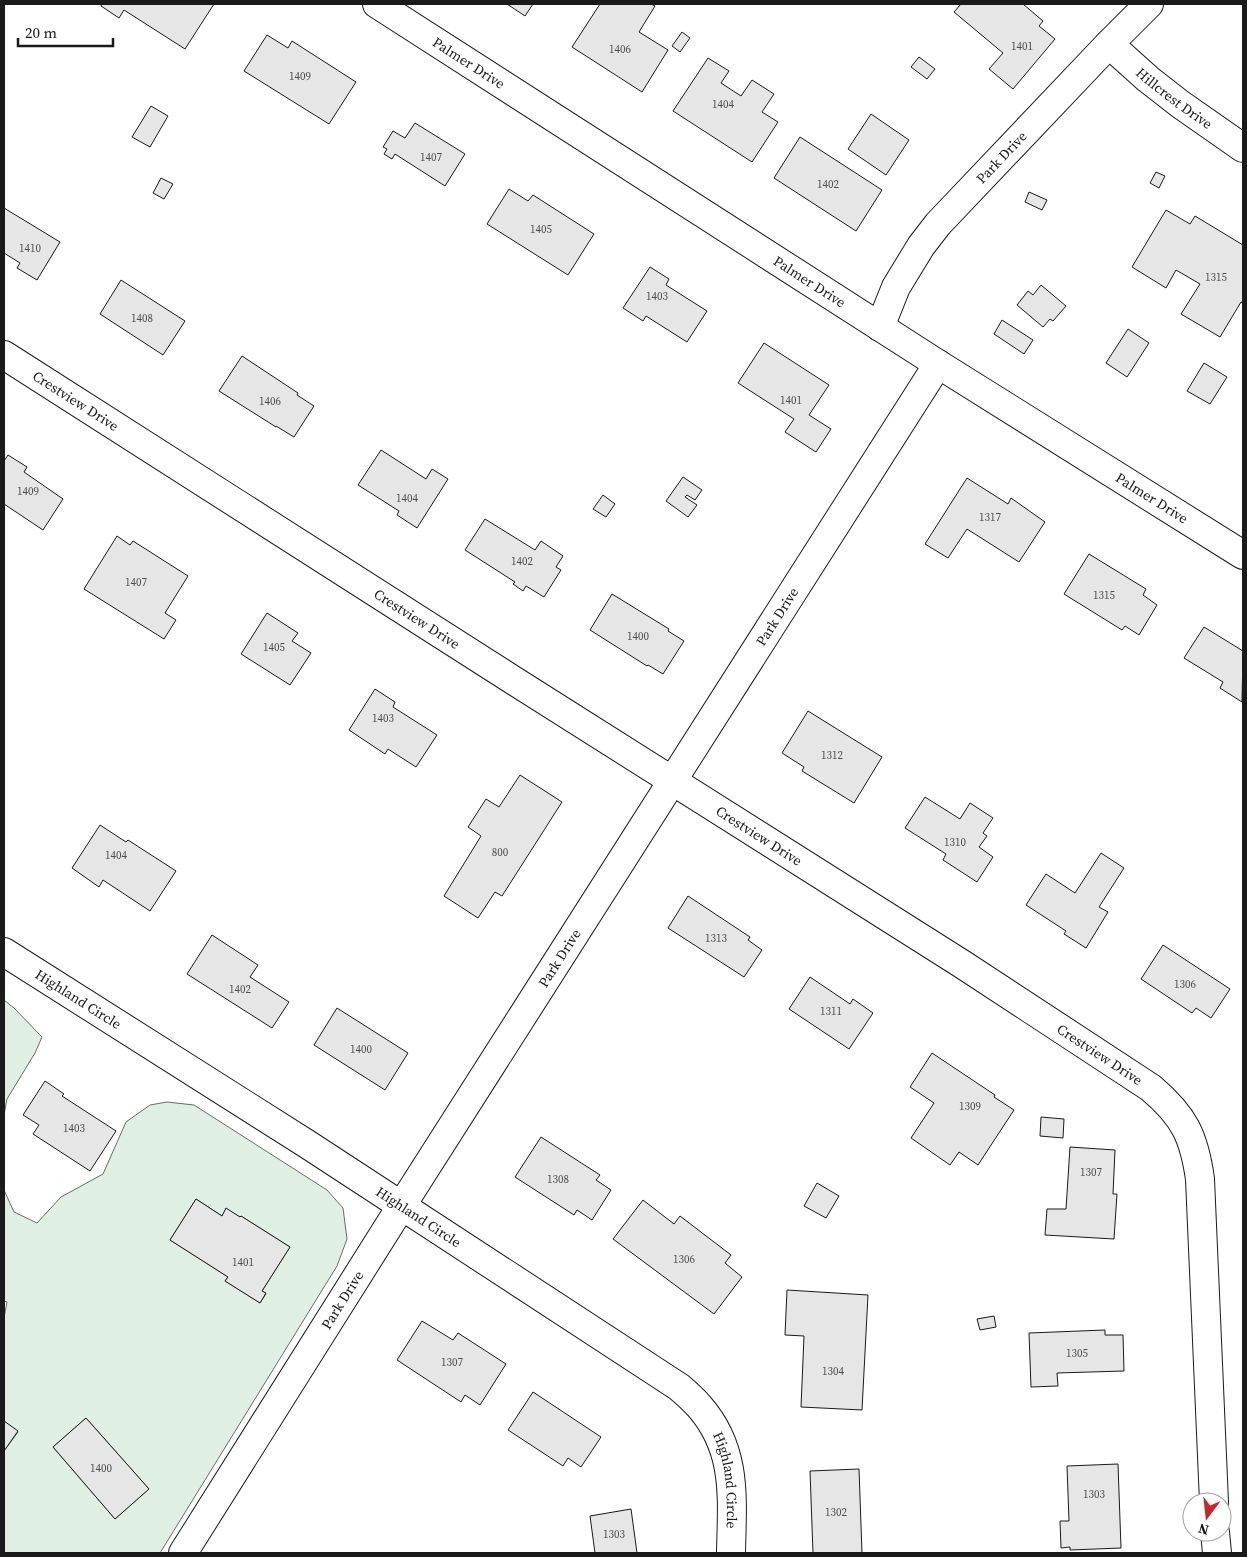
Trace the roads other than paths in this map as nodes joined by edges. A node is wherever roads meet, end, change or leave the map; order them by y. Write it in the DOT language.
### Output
graph roads {
  1 [pos="377,4"];
  2 [pos="1149,4"];
  3 [pos="1109,44"];
  4 [pos="1243,148"];
  5 [pos="880,327"];
  6 [pos="4,355"];
  7 [pos="938,364"];
  8 [pos="1243,556"];
  9 [pos="673,780"];
  10 [pos="4,952"];
  11 [pos="402,1205"];
  12 [pos="1214,1492"];
  13 [pos="183,1553"];
  14 [pos="730,1553"];
  1 -- 5 [label="street, Palmer Drive"];
  2 -- 3 [label="street, Park Drive"];
  3 -- 4 [label="street, Hillcrest Drive"];
  3 -- 5 [label="street, Park Drive"];
  5 -- 7 [label="street, Palmer Drive"];
  6 -- 9 [label="street, Crestview Drive"];
  7 -- 8 [label="street, Palmer Drive"];
  7 -- 9 [label="street, Park Drive"];
  9 -- 11 [label="street, Park Drive"];
  9 -- 12 [label="street, Crestview Drive"];
  10 -- 11 [label="street, Highland Circle"];
  11 -- 13 [label="street, Park Drive"];
  11 -- 14 [label="street, Highland Circle"];
}
